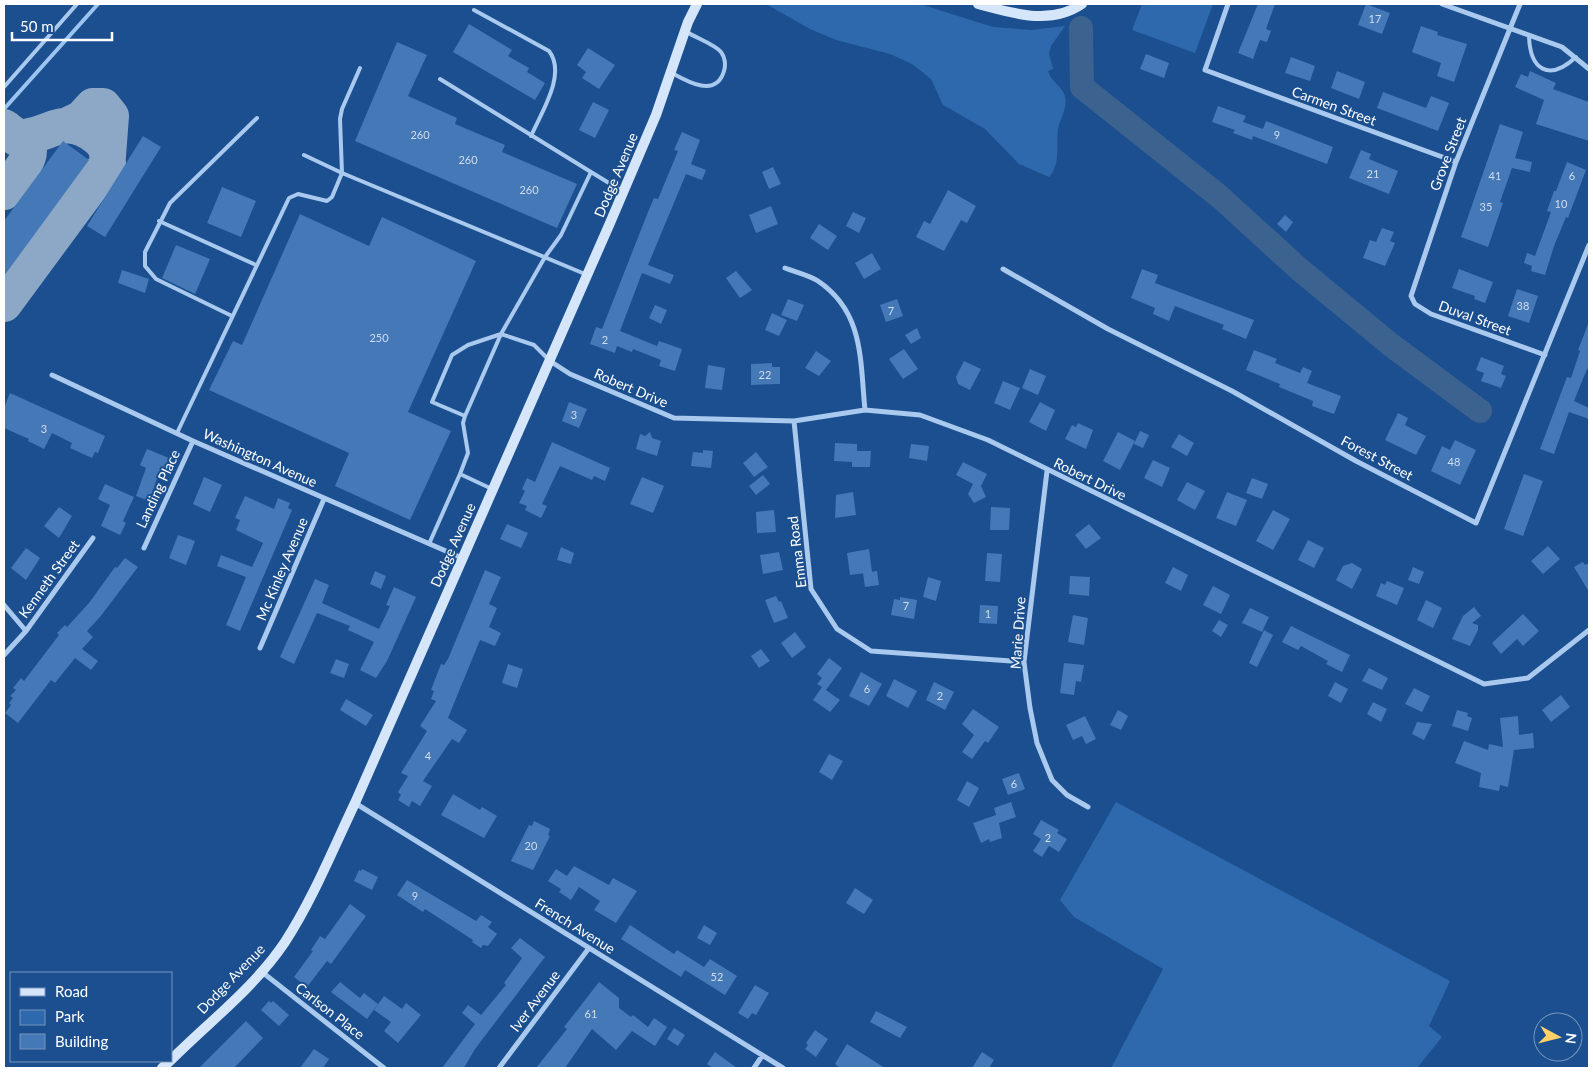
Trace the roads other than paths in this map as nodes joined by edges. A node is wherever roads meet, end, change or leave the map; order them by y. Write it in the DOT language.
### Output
graph roads {
  1 [pos="77,4"];
  2 [pos="697,4"];
  3 [pos="978,4"];
  4 [pos="1082,4"];
  5 [pos="1228,4"];
  6 [pos="1442,4"];
  7 [pos="1520,4"];
  8 [pos="474,10"];
  9 [pos="1510,30"];
  10 [pos="685,31"];
  11 [pos="1529,36"];
  12 [pos="1576,57"];
  13 [pos="360,68"];
  14 [pos="1589,69"];
  15 [pos="672,74"];
  16 [pos="440,79"];
  17 [pos="4,87"];
  18 [pos="257,118"];
  19 [pos="531,136"];
  20 [pos="304,155"];
  21 [pos="1456,162"];
  22 [pos="591,172"];
  23 [pos="342,173"];
  24 [pos="624,192"];
  25 [pos="159,221"];
  26 [pos="1589,245"];
  27 [pos="545,257"];
  28 [pos="256,265"];
  29 [pos="785,268"];
  30 [pos="1003,269"];
  31 [pos="588,274"];
  32 [pos="1412,289"];
  33 [pos="232,316"];
  34 [pos="501,334"];
  35 [pos="1545,355"];
  36 [pos="549,360"];
  37 [pos="52,374"];
  38 [pos="865,410"];
  39 [pos="465,416"];
  40 [pos="794,421"];
  41 [pos="177,433"];
  42 [pos="193,441"];
  43 [pos="1047,471"];
  44 [pos="460,474"];
  45 [pos="492,489"];
  46 [pos="324,499"];
  47 [pos="93,538"];
  48 [pos="429,544"];
  49 [pos="144,548"];
  50 [pos="462,558"];
  51 [pos="4,605"];
  52 [pos="1589,630"];
  53 [pos="26,631"];
  54 [pos="260,648"];
  55 [pos="4,656"];
  56 [pos="1024,662"];
  57 [pos="355,803"];
  58 [pos="1088,807"];
  59 [pos="589,948"];
  60 [pos="262,972"];
  61 [pos="762,1056"];
  62 [pos="172,1059"];
  63 [pos="384,1068"];
  64 [pos="499,1068"];
  65 [pos="754,1068"];
  66 [pos="783,1068"];
  1 -- 17 [label="lane"];
  2 -- 10 [label="main road, Dodge Avenue"];
  3 -- 4 [label="main road"];
  5 -- 21 [label="street, Carmen Street"];
  6 -- 9 [label="street"];
  7 -- 9 [label="street, Grove Street"];
  8 -- 19 [label="lane"];
  9 -- 11 [label="street"];
  9 -- 21 [label="street, Grove Street"];
  10 -- 15 [label="main road, Dodge Avenue"];
  10 -- 15 [label="lane"];
  11 -- 12 [label="street"];
  11 -- 12 [label="lane"];
  12 -- 14 [label="street"];
  13 -- 23 [label="lane"];
  15 -- 24 [label="main road, Dodge Avenue"];
  16 -- 19 [label="lane"];
  18 -- 25 [label="lane"];
  19 -- 22 [label="lane"];
  20 -- 23 [label="lane"];
  21 -- 32 [label="street, Grove Street"];
  22 -- 24 [label="lane"];
  22 -- 27 [label="lane"];
  23 -- 27 [label="lane"];
  23 -- 28 [label="lane"];
  24 -- 31 [label="main road, Dodge Avenue"];
  25 -- 28 [label="lane"];
  25 -- 33 [label="lane"];
  26 -- 35 [label="street, Forest Street"];
  27 -- 31 [label="lane"];
  27 -- 34 [label="lane"];
  28 -- 33 [label="lane"];
  29 -- 38 [label="street"];
  30 -- 35 [label="street, Forest Street"];
  31 -- 36 [label="main road, Dodge Avenue"];
  32 -- 35 [label="street, Duval Street"];
  33 -- 41 [label="lane"];
  34 -- 36 [label="lane"];
  34 -- 39 [label="lane"];
  34 -- 39 [label="lane"];
  36 -- 40 [label="street, Robert Drive"];
  36 -- 45 [label="main road, Dodge Avenue"];
  37 -- 41 [label="street, Washington Avenue"];
  38 -- 40 [label="street, Robert Drive"];
  38 -- 43 [label="street, Robert Drive"];
  39 -- 44 [label="lane"];
  40 -- 56 [label="street, Emma Road"];
  41 -- 42 [label="street, Washington Avenue"];
  42 -- 46 [label="street, Washington Avenue"];
  42 -- 49 [label="street, Landing Place"];
  43 -- 52 [label="street, Robert Drive"];
  43 -- 56 [label="street, Marie Drive"];
  44 -- 45 [label="lane"];
  44 -- 48 [label="lane"];
  45 -- 50 [label="main road, Dodge Avenue"];
  46 -- 48 [label="street, Washington Avenue"];
  46 -- 54 [label="street, Mc Kinley Avenue"];
  47 -- 53 [label="street, Kenneth Street"];
  48 -- 50 [label="street, Washington Avenue"];
  50 -- 57 [label="main road, Dodge Avenue"];
  51 -- 53 [label="street"];
  53 -- 55 [label="street, Kenneth Street"];
  56 -- 58 [label="street, Marie Drive"];
  57 -- 59 [label="street, French Avenue"];
  57 -- 60 [label="main road, Dodge Avenue"];
  59 -- 61 [label="street, French Avenue"];
  59 -- 64 [label="street, Iver Avenue"];
  60 -- 62 [label="main road, Dodge Avenue"];
  60 -- 63 [label="street, Carlson Place"];
  61 -- 65 [label="street"];
  61 -- 66 [label="street, French Avenue"];
}
